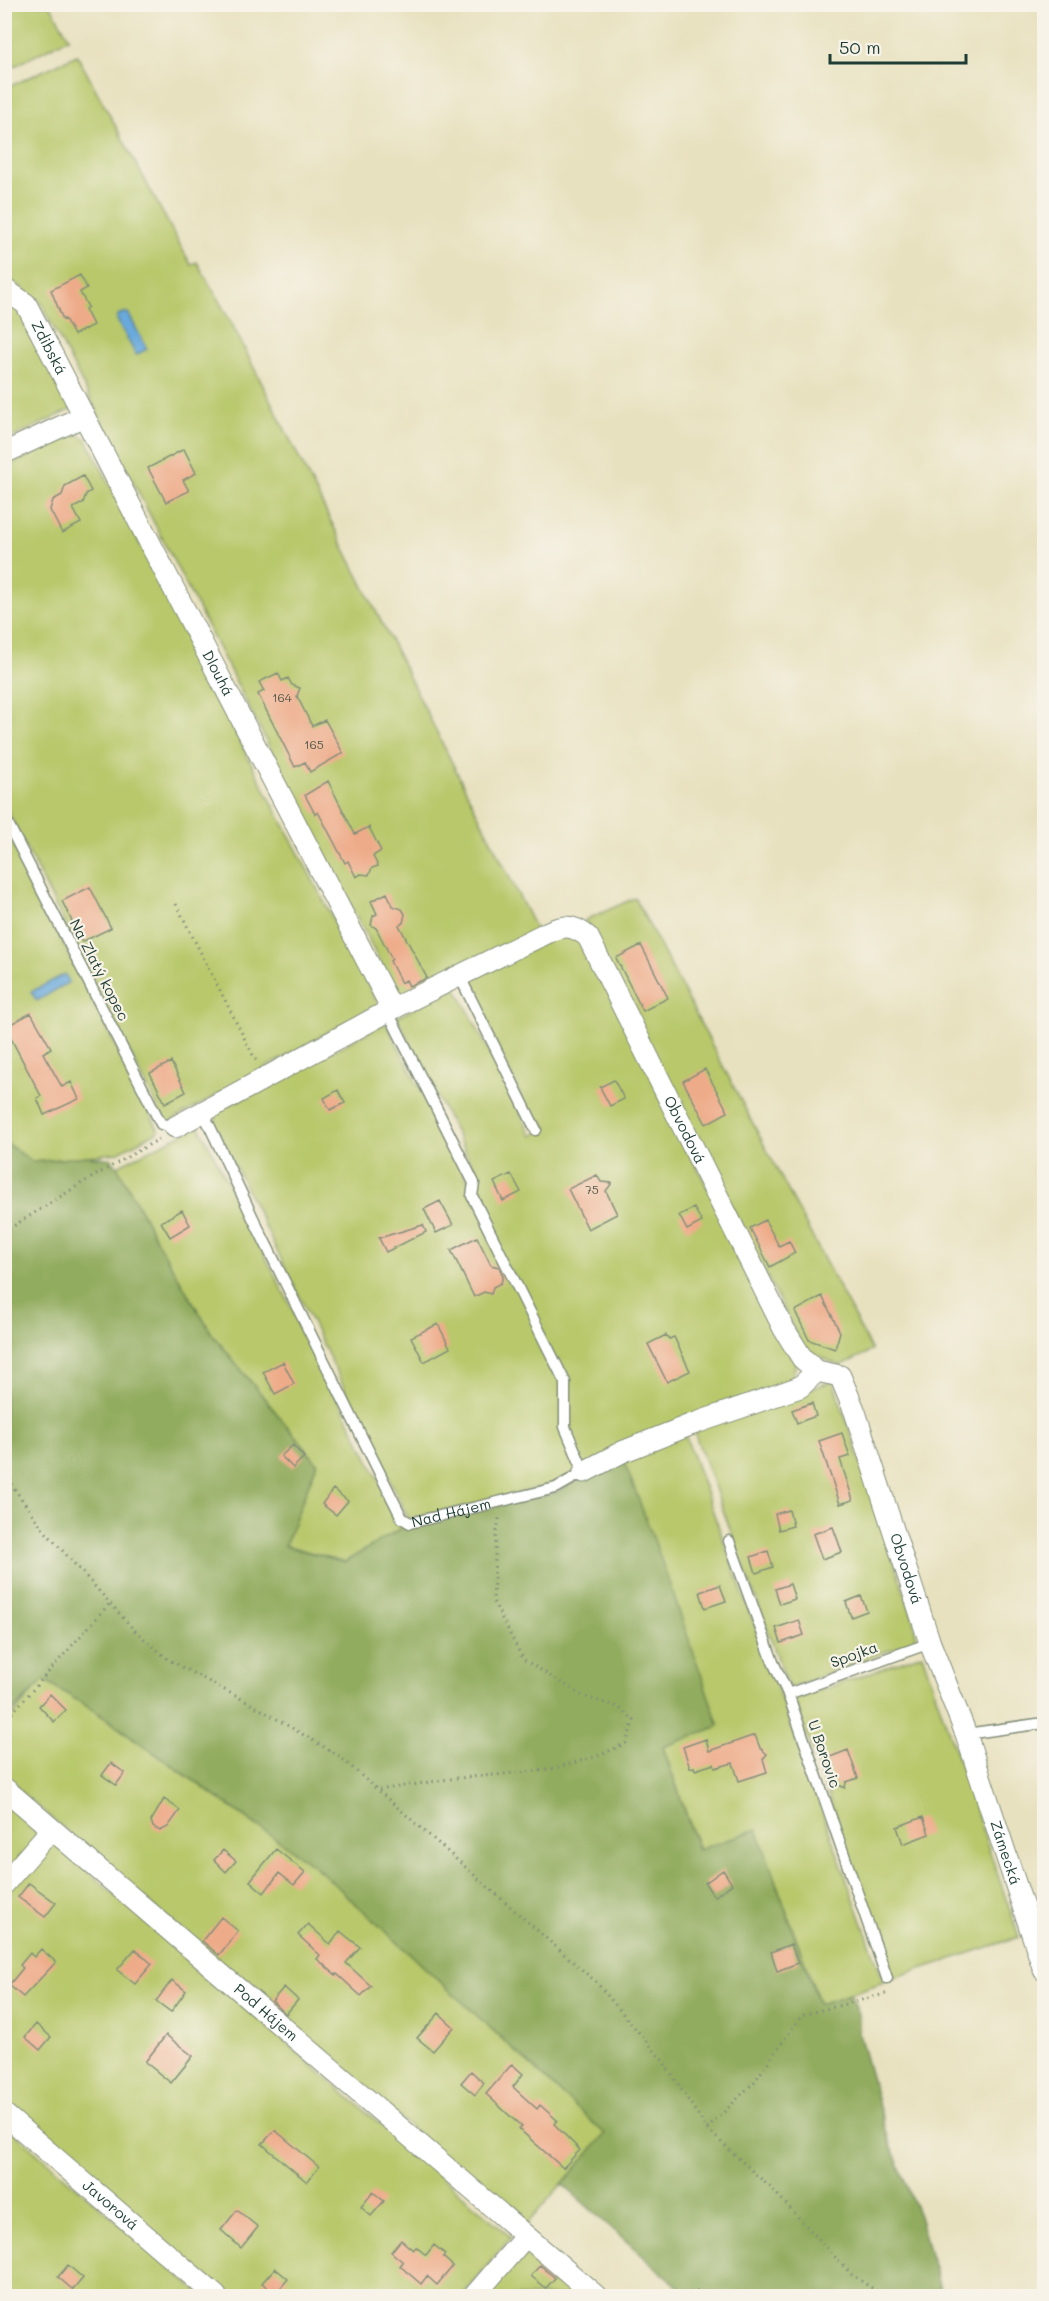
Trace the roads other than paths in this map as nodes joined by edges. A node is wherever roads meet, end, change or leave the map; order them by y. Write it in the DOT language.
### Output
graph roads {
  1 [pos="4,289"];
  2 [pos="84,416"];
  3 [pos="4,453"];
  4 [pos="4,816"];
  5 [pos="460,977"];
  6 [pos="392,1009"];
  7 [pos="203,1112"];
  8 [pos="172,1127"];
  9 [pos="536,1130"];
  10 [pos="817,1371"];
  11 [pos="584,1472"];
  12 [pos="729,1541"];
  13 [pos="930,1643"];
  14 [pos="788,1694"];
  15 [pos="1044,1723"];
  16 [pos="966,1734"];
  17 [pos="4,1788"];
  18 [pos="51,1830"];
  19 [pos="4,1884"];
  20 [pos="1044,1970"];
  21 [pos="887,1978"];
  22 [pos="4,2114"];
  23 [pos="525,2237"];
  24 [pos="216,2296"];
  25 [pos="474,2296"];
  26 [pos="596,2296"];
  1 -- 2 [label="street, Zdibská"];
  2 -- 3 [label="street"];
  2 -- 6 [label="street, Dlouhá"];
  4 -- 8 [label="lane, Na Zlatý kopec"];
  5 -- 6 [label="street, Obvodová"];
  5 -- 9 [label="lane"];
  5 -- 10 [label="street, Obvodová"];
  6 -- 7 [label="street, Obvodová"];
  6 -- 11 [label="lane"];
  7 -- 8 [label="street, Obvodová"];
  7 -- 11 [label="lane, Nad Hájem"];
  10 -- 11 [label="street, Nad Hájem"];
  10 -- 13 [label="street, Obvodová"];
  12 -- 14 [label="lane, U Borovic"];
  13 -- 14 [label="lane, Spojka"];
  13 -- 16 [label="street, Obvodová"];
  14 -- 21 [label="lane, U Borovic"];
  15 -- 16 [label="lane"];
  16 -- 20 [label="street, Zámecká"];
  17 -- 18 [label="street, Pod Hájem"];
  18 -- 19 [label="street"];
  18 -- 23 [label="street, Pod Hájem"];
  22 -- 24 [label="street, Javorová"];
  23 -- 25 [label="street"];
  23 -- 26 [label="street, Pod Hájem"];
}
